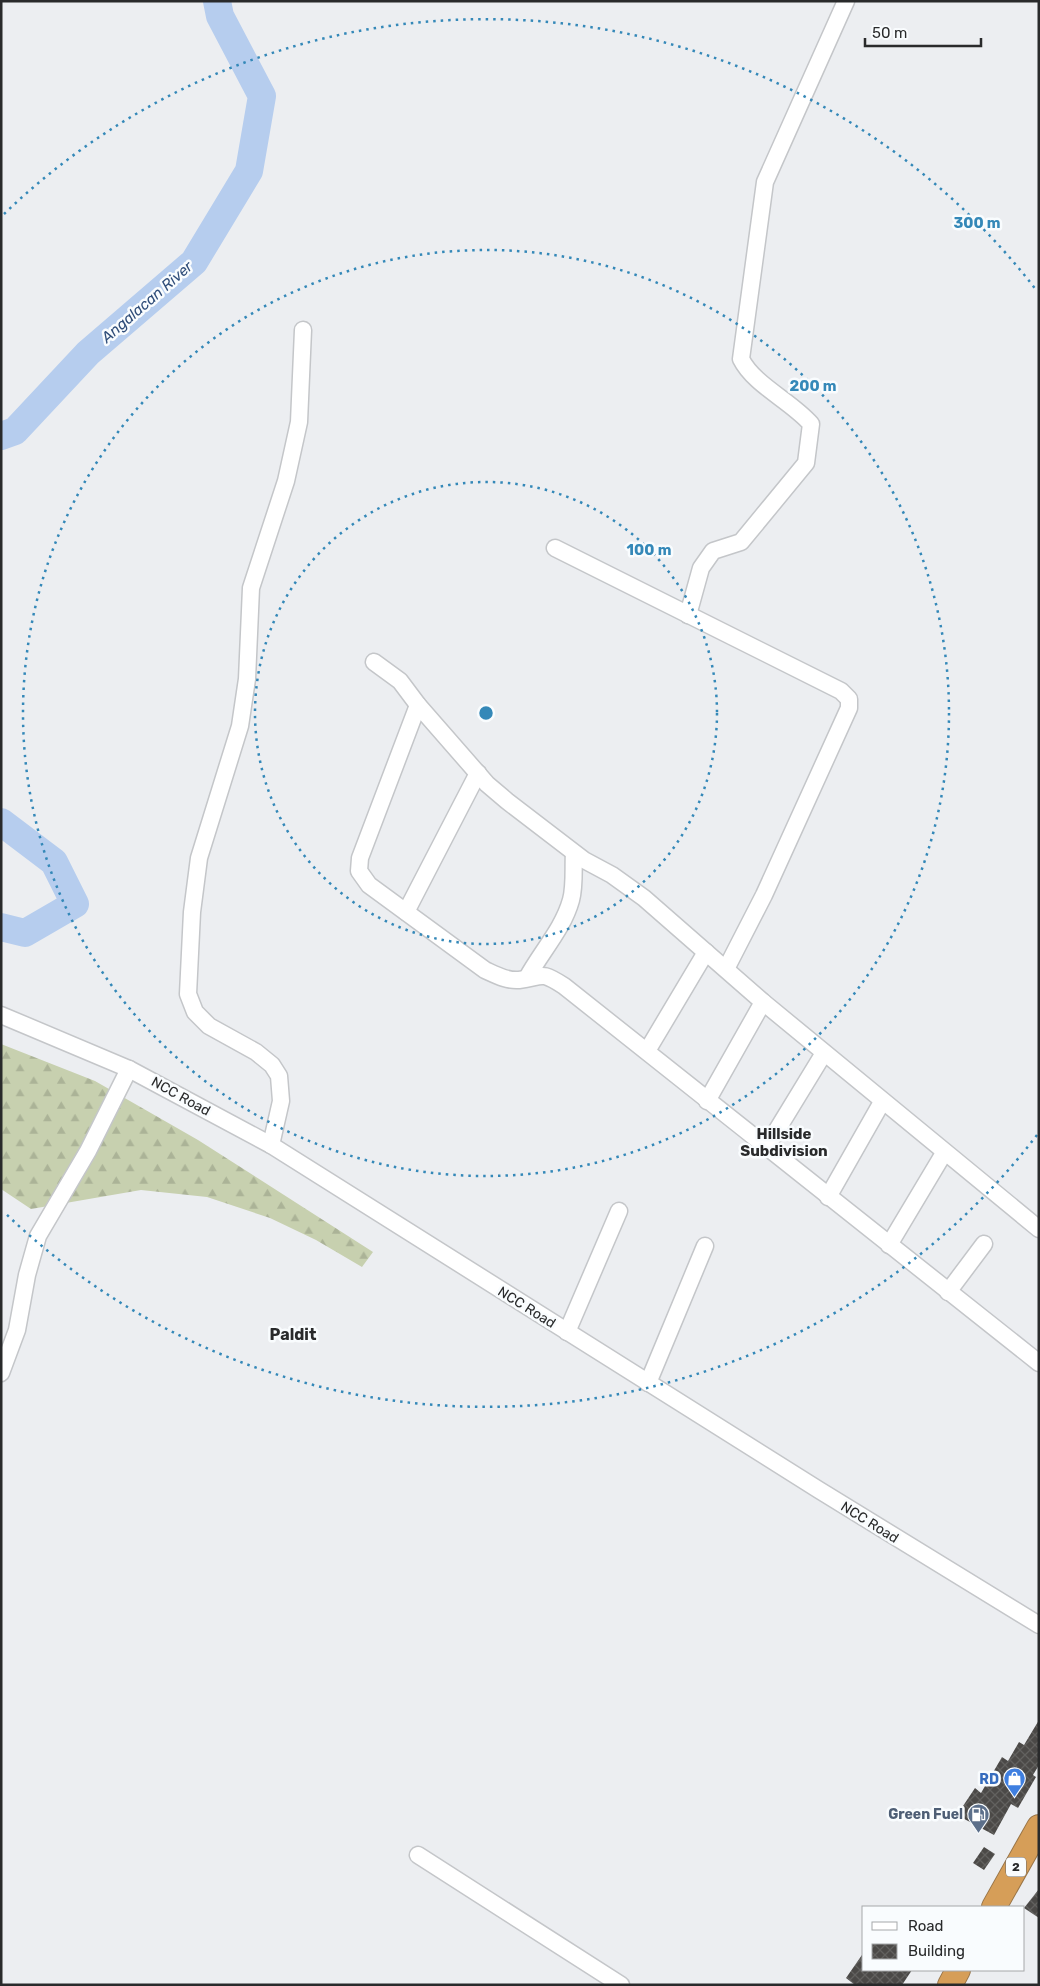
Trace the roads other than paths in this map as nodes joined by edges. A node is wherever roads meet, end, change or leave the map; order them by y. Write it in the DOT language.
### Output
graph roads {
  1 [pos="846,1"];
  2 [pos="303,330"];
  3 [pos="555,548"];
  4 [pos="688,614"];
  5 [pos="374,662"];
  6 [pos="418,705"];
  7 [pos="478,773"];
  8 [pos="574,853"];
  9 [pos="406,912"];
  10 [pos="706,952"];
  11 [pos="726,969"];
  12 [pos="527,978"];
  13 [pos="763,1002"];
  14 [pos="1,1015"];
  15 [pos="647,1051"];
  16 [pos="824,1053"];
  17 [pos="129,1068"];
  18 [pos="707,1101"];
  19 [pos="882,1102"];
  20 [pos="270,1145"];
  21 [pos="766,1148"];
  22 [pos="944,1152"];
  23 [pos="828,1197"];
  24 [pos="619,1211"];
  25 [pos="1039,1229"];
  26 [pos="984,1244"];
  27 [pos="889,1245"];
  28 [pos="705,1246"];
  29 [pos="948,1292"];
  30 [pos="567,1332"];
  31 [pos="1039,1363"];
  32 [pos="1,1372"];
  33 [pos="648,1382"];
  34 [pos="1039,1625"];
  35 [pos="1039,1827"];
  36 [pos="418,1855"];
  37 [pos="995,1906"];
  38 [pos="957,1971"];
  39 [pos="621,1985"];
  40 [pos="950,1985"];
  1 -- 4 [label="street"];
  2 -- 20 [label="street"];
  3 -- 4 [label="street"];
  4 -- 11 [label="street"];
  5 -- 6 [label="street"];
  6 -- 7 [label="street"];
  6 -- 9 [label="street"];
  7 -- 8 [label="street"];
  7 -- 9 [label="street"];
  8 -- 10 [label="street"];
  8 -- 12 [label="street"];
  9 -- 12 [label="street"];
  10 -- 11 [label="street"];
  10 -- 15 [label="street"];
  11 -- 13 [label="street"];
  12 -- 15 [label="street"];
  13 -- 16 [label="street"];
  13 -- 18 [label="street"];
  14 -- 17 [label="street, NCC Road"];
  15 -- 18 [label="street"];
  16 -- 19 [label="street"];
  16 -- 21 [label="street"];
  17 -- 20 [label="street, NCC Road"];
  17 -- 32 [label="street"];
  18 -- 21 [label="street"];
  19 -- 22 [label="street"];
  19 -- 23 [label="street"];
  20 -- 30 [label="street, NCC Road"];
  21 -- 23 [label="street"];
  22 -- 25 [label="street"];
  22 -- 27 [label="street"];
  23 -- 27 [label="street"];
  24 -- 30 [label="street"];
  26 -- 29 [label="street"];
  27 -- 29 [label="street"];
  28 -- 33 [label="street"];
  29 -- 31 [label="street"];
  30 -- 33 [label="street, NCC Road"];
  33 -- 34 [label="street, NCC Road"];
  35 -- 37 [label="highway, 2"];
  36 -- 39 [label="street"];
  38 -- 40 [label="highway"];
}
